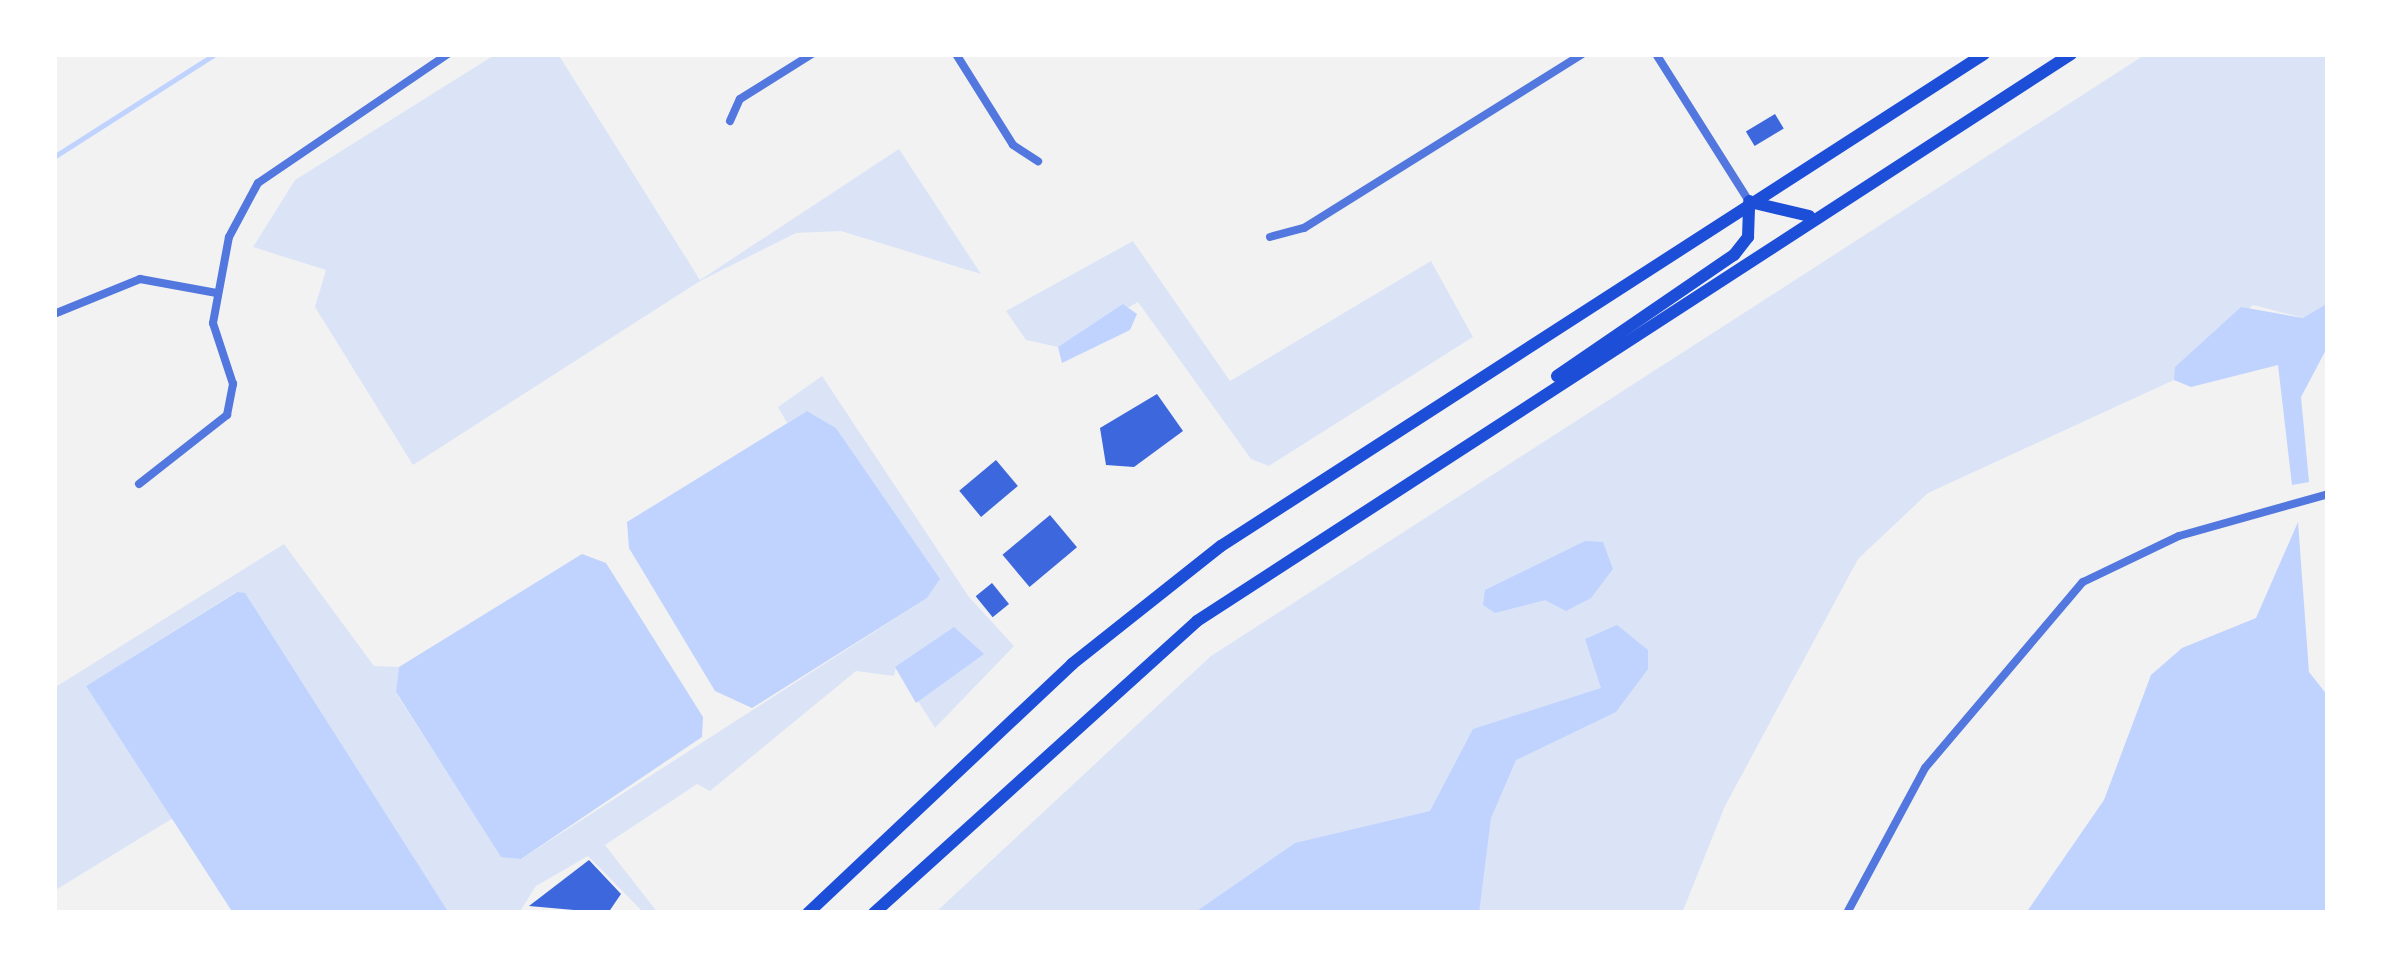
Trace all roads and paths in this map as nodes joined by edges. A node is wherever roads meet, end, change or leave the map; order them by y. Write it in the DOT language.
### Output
graph roads {
  1 [pos="448,54"];
  2 [pos="812,54"];
  3 [pos="956,54"];
  4 [pos="1582,54"];
  5 [pos="1656,54"];
  6 [pos="1984,54"];
  7 [pos="2071,54"];
  8 [pos="730,121"];
  9 [pos="1038,161"];
  10 [pos="1749,201"];
  11 [pos="1824,212"];
  12 [pos="1270,237"];
  13 [pos="218,293"];
  14 [pos="54,314"];
  15 [pos="1548,387"];
  16 [pos="139,484"];
  17 [pos="2328,494"];
  18 [pos="808,913"];
  19 [pos="874,913"];
  20 [pos="1847,913"];
  1 -- 13 [label="street"];
  2 -- 8 [label="street"];
  3 -- 9 [label="street"];
  4 -- 12 [label="street"];
  5 -- 10 [label="street"];
  6 -- 10 [label="main road"];
  7 -- 11 [label="main road"];
  10 -- 11 [label="main road"];
  10 -- 15 [label="main road"];
  10 -- 18 [label="main road"];
  11 -- 15 [label="main road"];
  13 -- 14 [label="street"];
  13 -- 16 [label="street"];
  15 -- 19 [label="main road"];
  17 -- 20 [label="street"];
}
